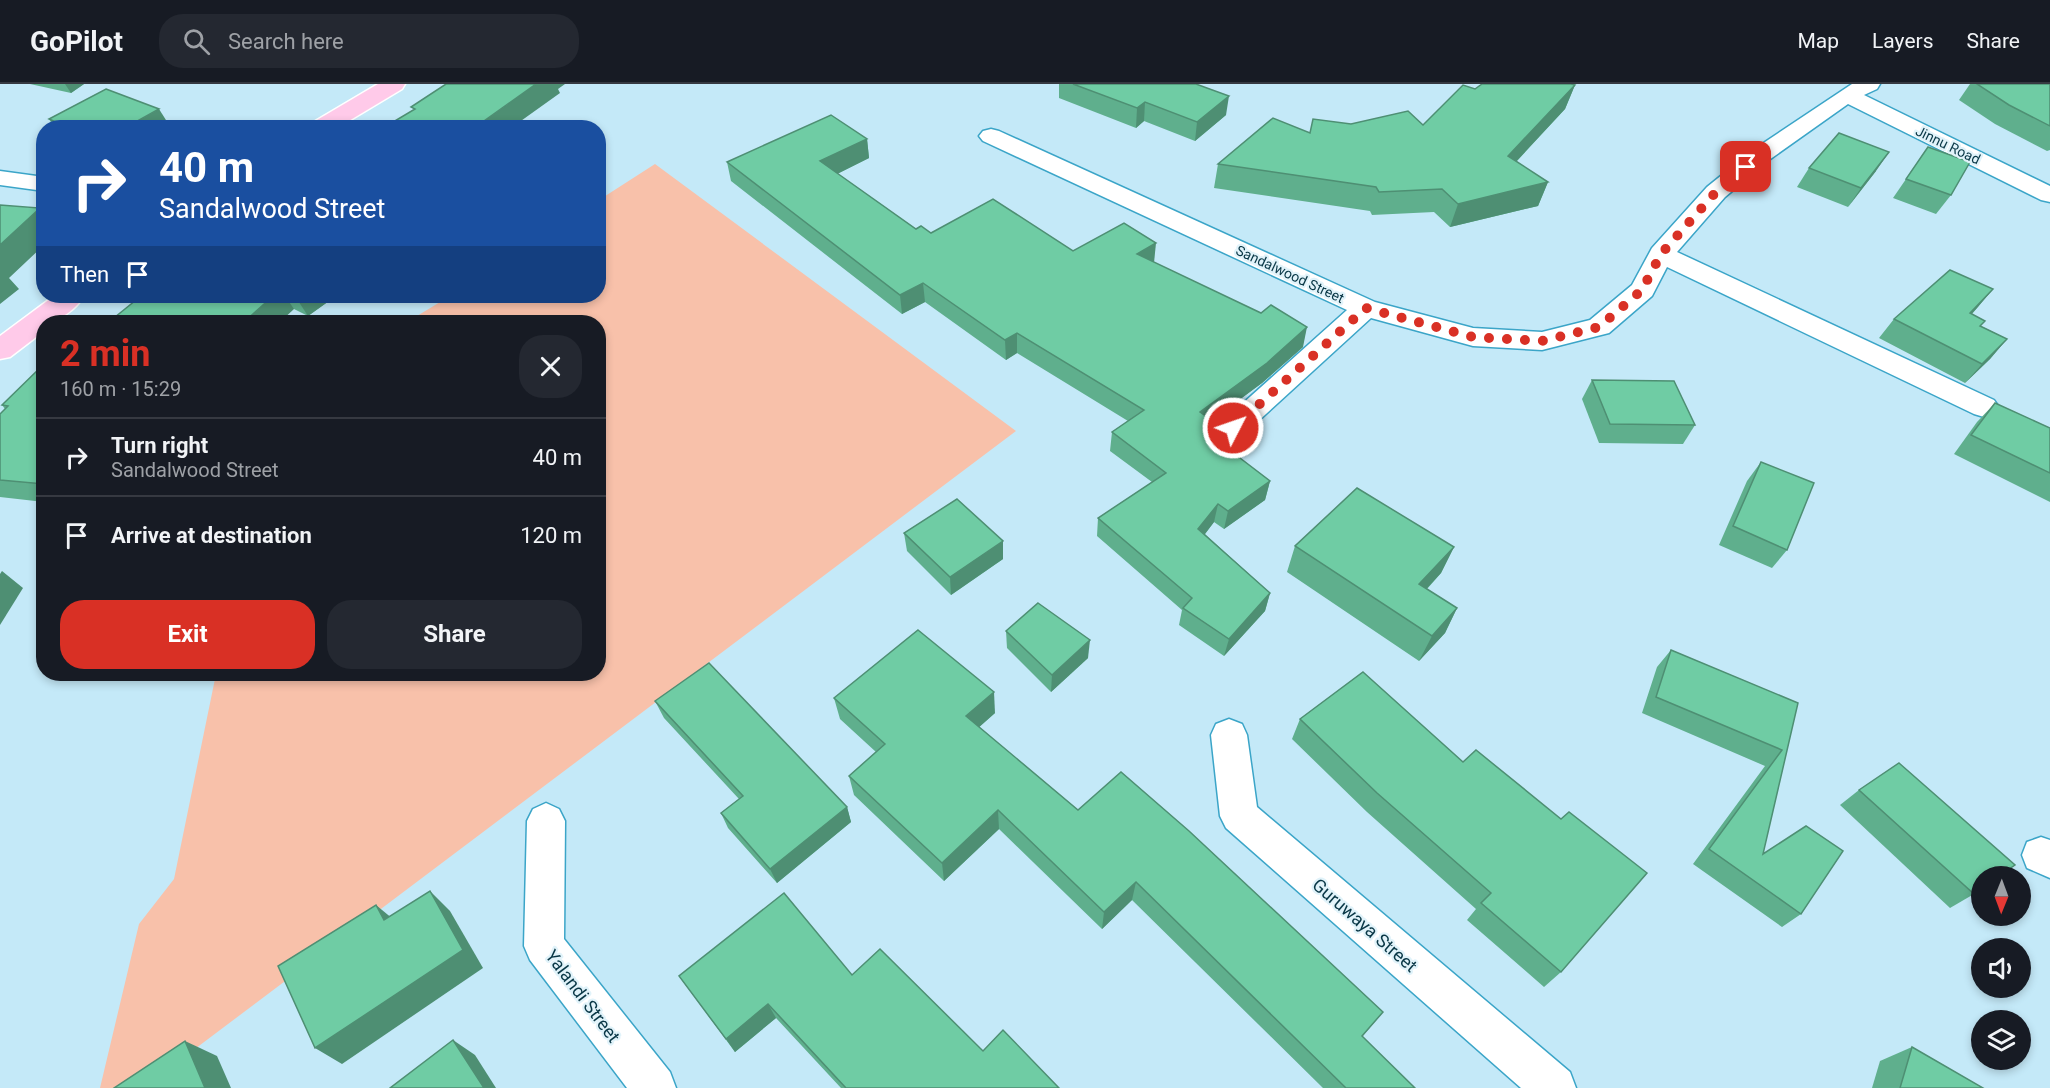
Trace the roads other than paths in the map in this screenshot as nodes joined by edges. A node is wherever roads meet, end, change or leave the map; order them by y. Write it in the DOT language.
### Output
graph roads {
  1 [pos="394,84"];
  2 [pos="1858,89"];
  3 [pos="333,120"];
  4 [pos="991,136"];
  5 [pos="0,178"];
  6 [pos="36,183"];
  7 [pos="2050,195"];
  8 [pos="1661,254"];
  9 [pos="62,303"];
  10 [pos="1366,308"];
  11 [pos="46,315"];
  12 [pos="36,323"];
  13 [pos="0,350"];
  14 [pos="1984,407"];
  15 [pos="1233,428"];
  16 [pos="1229,735"];
  17 [pos="546,821"];
  18 [pos="654,1088"];
  19 [pos="1554,1088"];
  1 -- 3 [label="main road"];
  2 -- 7 [label="street, Jinnu Road"];
  2 -- 8 [label="street, Sandalwood Street"];
  4 -- 10 [label="street, Sandalwood Street"];
  5 -- 6 [label="street"];
  8 -- 10 [label="street, Sandalwood Street"];
  8 -- 14 [label="street"];
  9 -- 11 [label="main road"];
  10 -- 15 [label="street"];
  12 -- 13 [label="main road"];
  16 -- 19 [label="street, Guruwaya Street"];
  17 -- 18 [label="street, Yalandi Street"];
}
